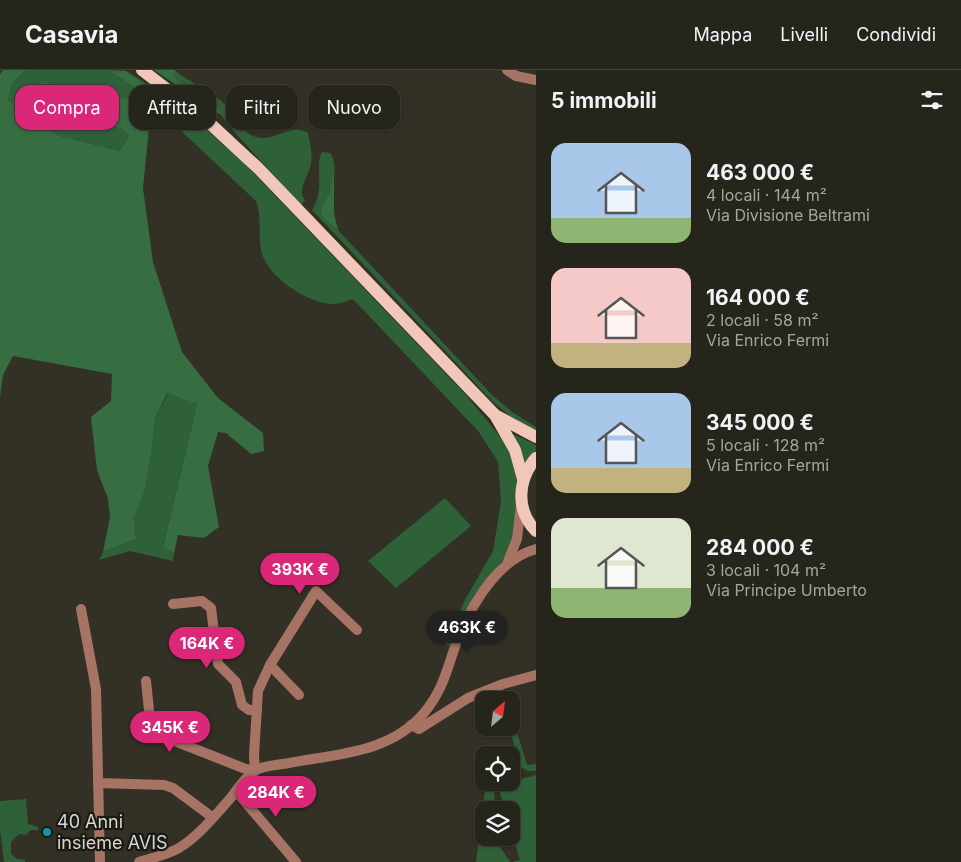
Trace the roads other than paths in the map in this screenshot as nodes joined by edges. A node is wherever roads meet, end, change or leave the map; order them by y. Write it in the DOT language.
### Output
graph roads {
  1 [pos="142,70"];
  2 [pos="507,70"];
  3 [pos="536,80"];
  4 [pos="495,415"];
  5 [pos="536,437"];
  6 [pos="536,458"];
  7 [pos="523,479"];
  8 [pos="521,498"];
  9 [pos="536,530"];
  10 [pos="536,549"];
  11 [pos="507,564"];
  12 [pos="173,604"];
  13 [pos="81,609"];
  14 [pos="357,630"];
  15 [pos="270,665"];
  16 [pos="536,675"];
  17 [pos="146,681"];
  18 [pos="299,695"];
  19 [pos="257,710"];
  20 [pos="411,725"];
  21 [pos="255,771"];
  22 [pos="98,783"];
  23 [pos="236,791"];
  24 [pos="212,817"];
  25 [pos="100,862"];
  26 [pos="139,862"];
  27 [pos="296,862"];
  1 -- 4 [label="main road"];
  2 -- 3 [label="street"];
  4 -- 5 [label="main road"];
  4 -- 7 [label="main road"];
  6 -- 7 [label="main road"];
  7 -- 8 [label="main road"];
  8 -- 9 [label="main road"];
  8 -- 11 [label="street"];
  10 -- 11 [label="street"];
  11 -- 20 [label="street"];
  12 -- 19 [label="street"];
  13 -- 22 [label="street"];
  14 -- 15 [label="street"];
  15 -- 18 [label="street"];
  15 -- 19 [label="street"];
  16 -- 20 [label="street"];
  17 -- 21 [label="street"];
  19 -- 21 [label="street"];
  20 -- 21 [label="street"];
  21 -- 23 [label="street"];
  22 -- 24 [label="street"];
  22 -- 25 [label="street"];
  23 -- 24 [label="street"];
  23 -- 27 [label="street"];
  24 -- 26 [label="street"];
}
